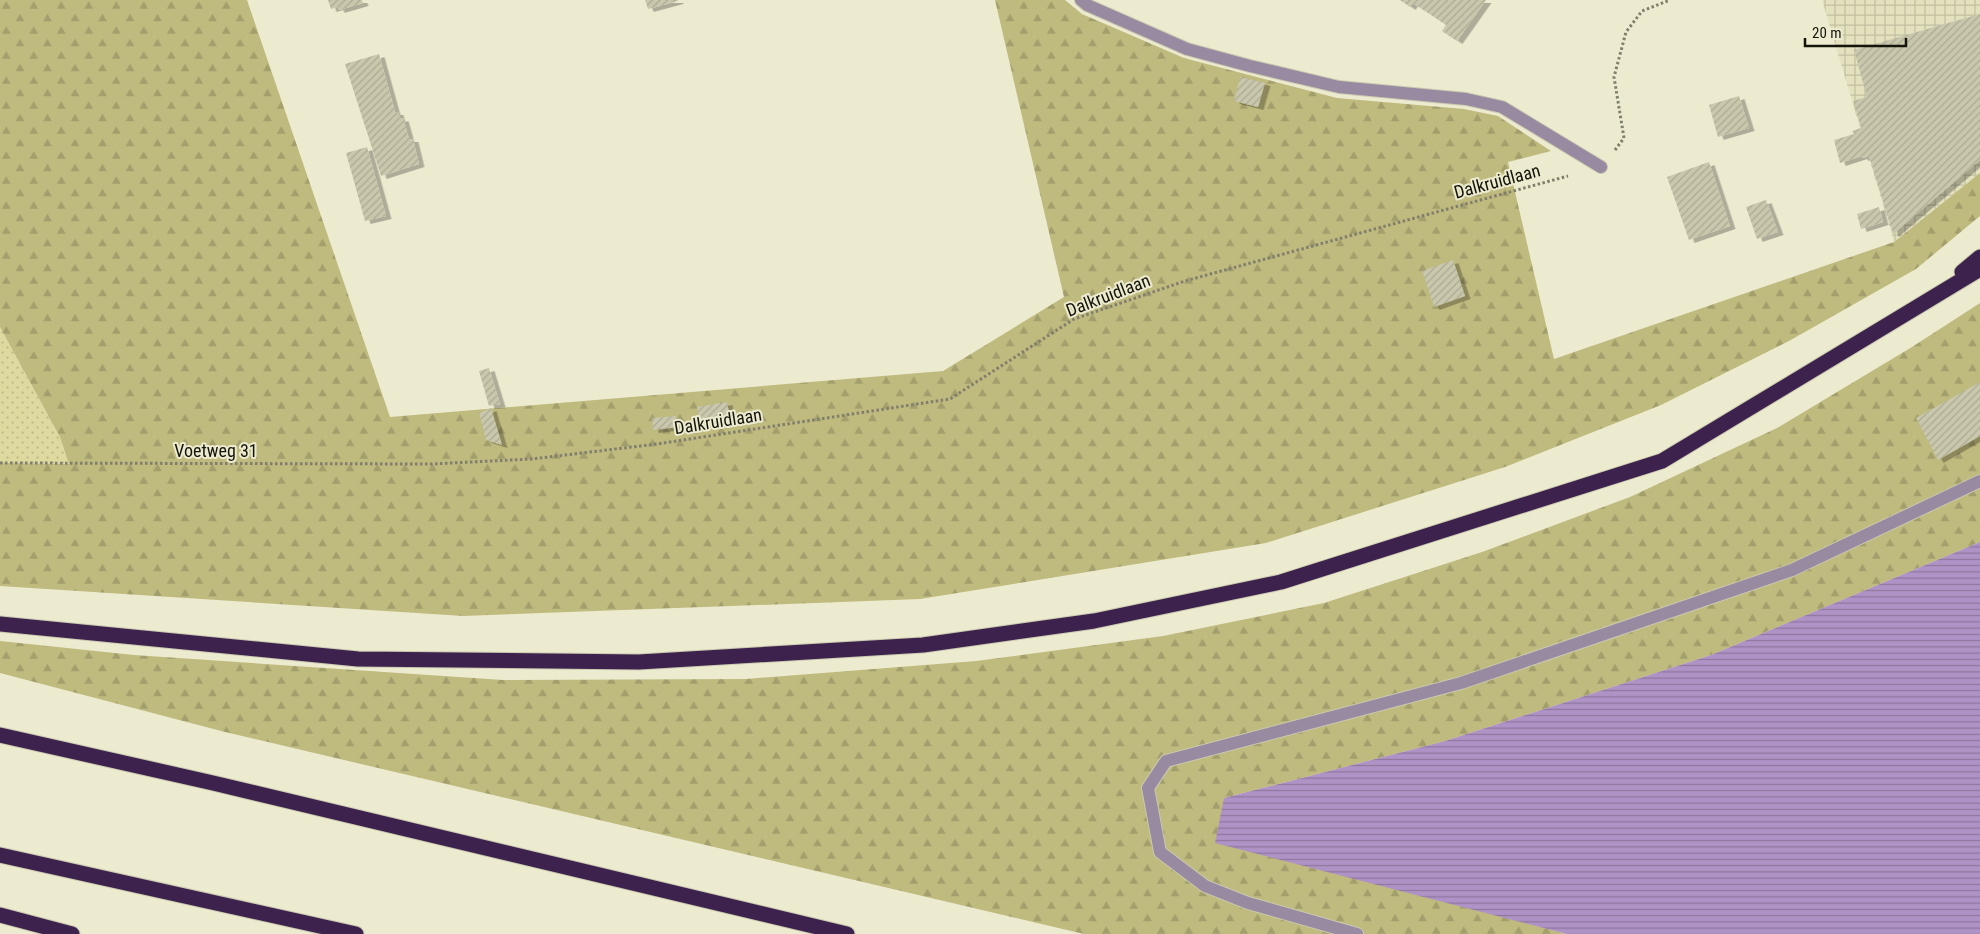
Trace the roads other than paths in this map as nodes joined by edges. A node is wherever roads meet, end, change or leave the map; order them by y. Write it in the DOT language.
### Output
graph roads {
  1 [pos="1081,0"];
  2 [pos="1601,167"];
  3 [pos="1980,257"];
  4 [pos="1980,269"];
  5 [pos="1934,296"];
  6 [pos="1980,481"];
  7 [pos="0,624"];
  8 [pos="0,735"];
  9 [pos="0,855"];
  10 [pos="0,915"];
  11 [pos="72,934"];
  12 [pos="356,934"];
  13 [pos="847,934"];
  14 [pos="1357,934"];
  1 -- 2 [label="lane"];
  3 -- 5 [label="highway"];
  4 -- 5 [label="highway"];
  5 -- 7 [label="highway"];
  6 -- 14 [label="lane"];
  8 -- 13 [label="highway"];
  9 -- 12 [label="highway"];
  10 -- 11 [label="highway"];
}
